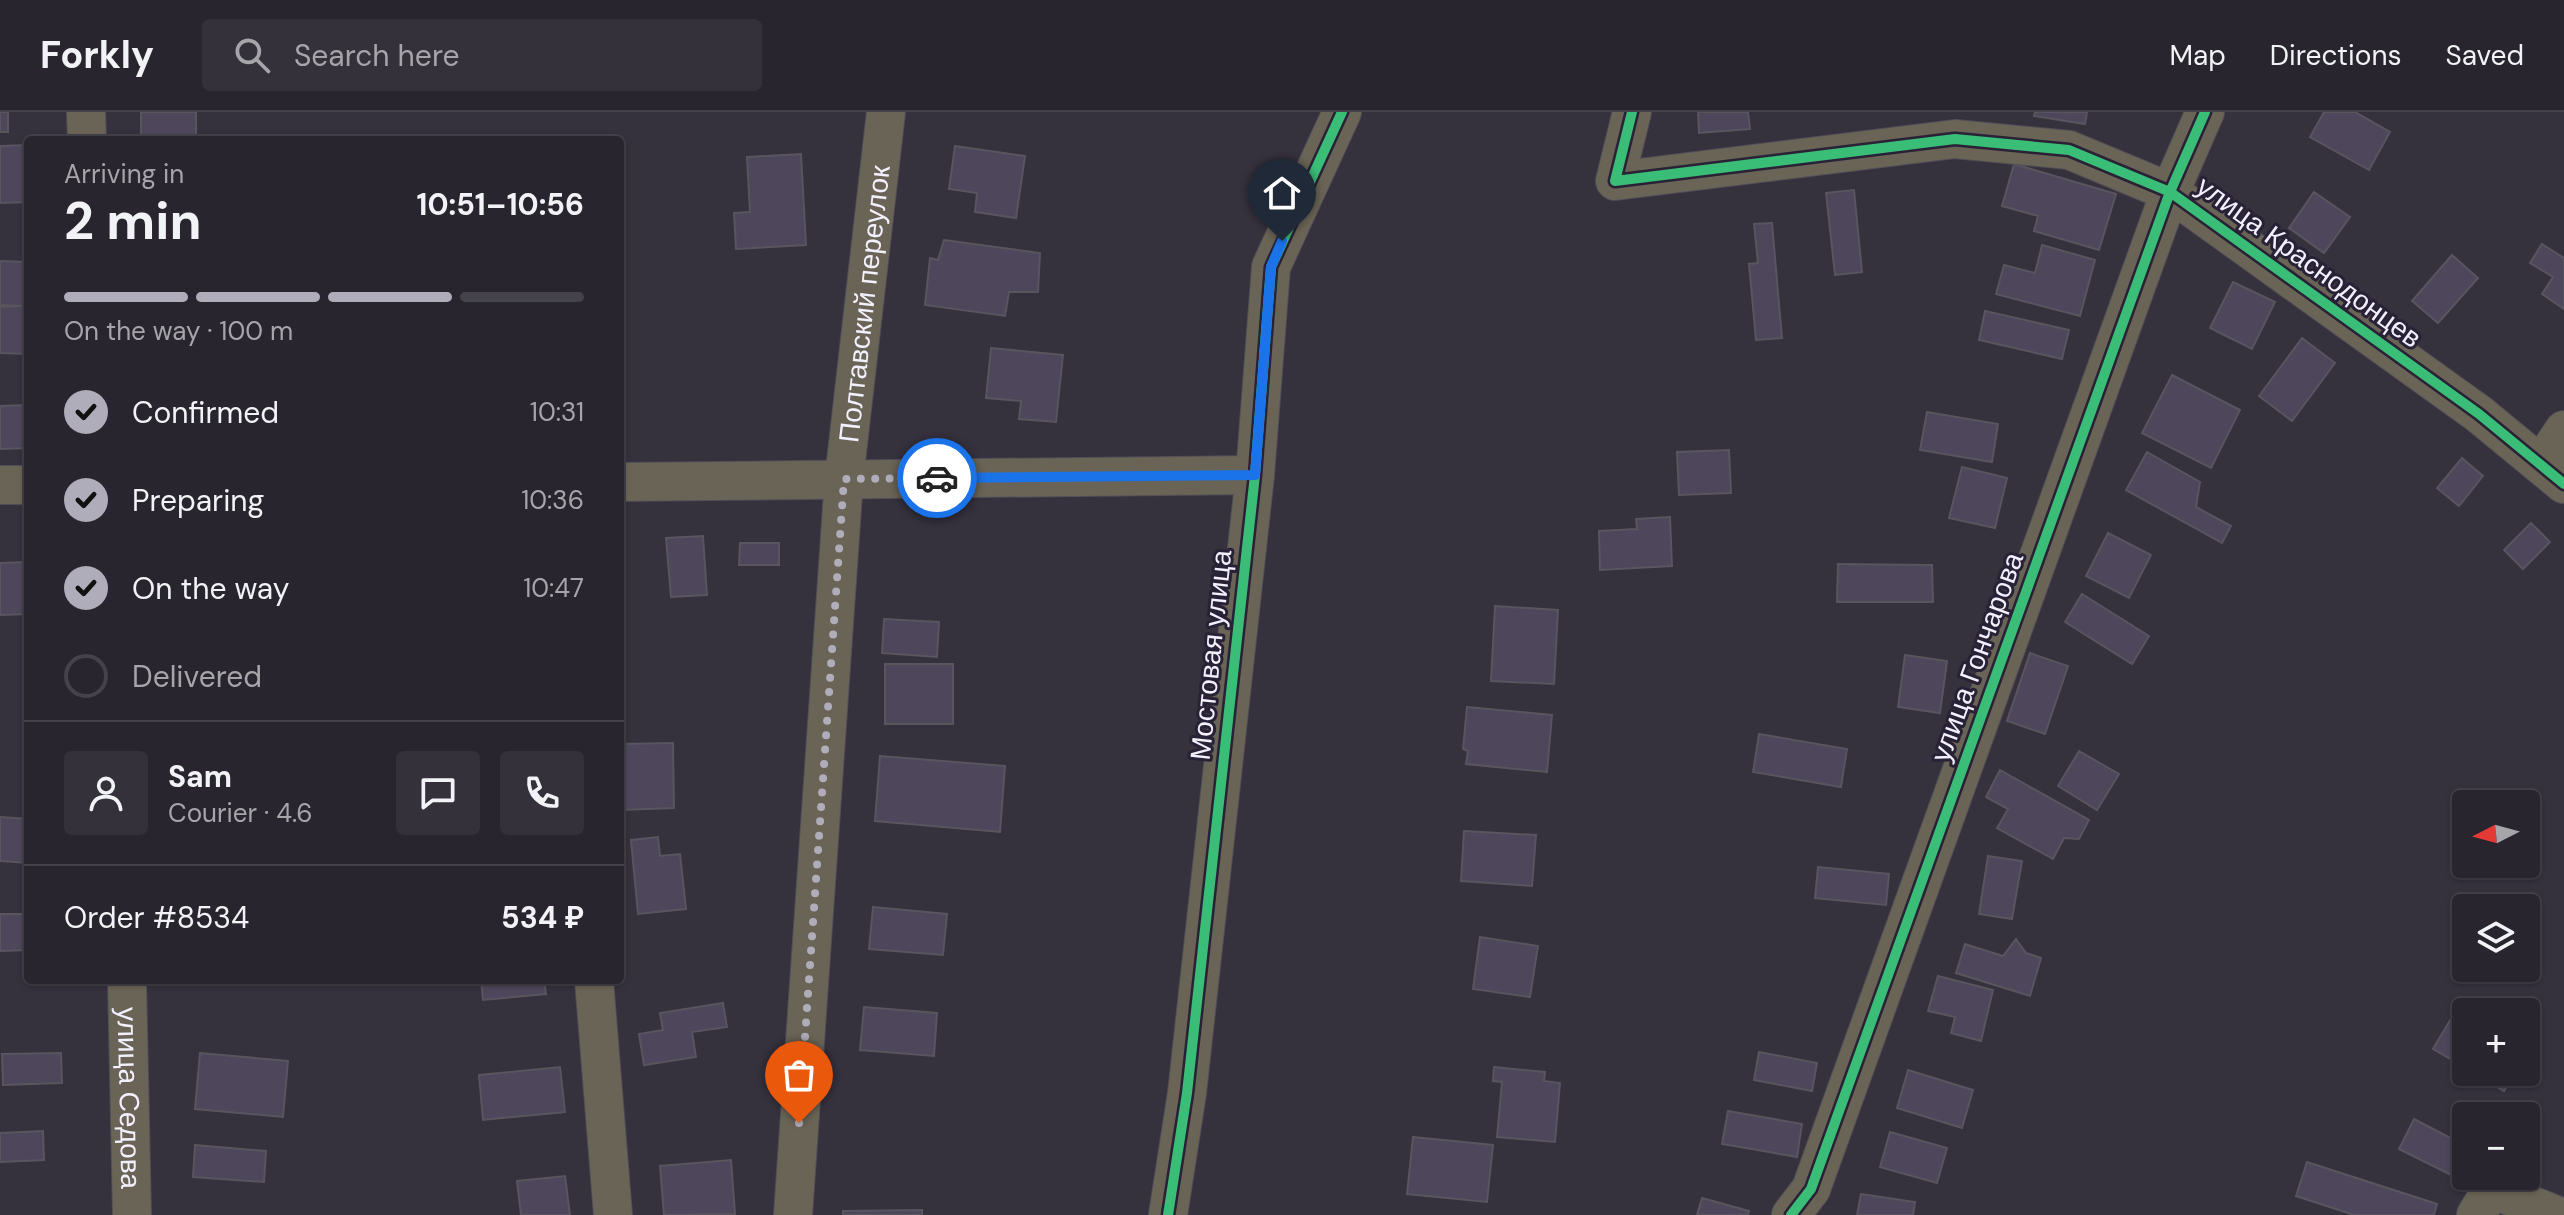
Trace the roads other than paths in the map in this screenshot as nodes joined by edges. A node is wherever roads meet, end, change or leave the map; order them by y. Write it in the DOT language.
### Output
graph roads {
  1 [pos="86,112"];
  2 [pos="886,112"];
  3 [pos="1632,112"];
  4 [pos="2205,112"];
  5 [pos="1341,113"];
  6 [pos="87,136"];
  7 [pos="2170,192"];
  8 [pos="2564,430"];
  9 [pos="2553,474"];
  10 [pos="1255,475"];
  11 [pos="844,479"];
  12 [pos="624,482"];
  13 [pos="0,485"];
  14 [pos="24,485"];
  15 [pos="127,984"];
  16 [pos="594,984"];
  17 [pos="132,1215"];
  18 [pos="613,1215"];
  19 [pos="793,1215"];
  20 [pos="1168,1215"];
  21 [pos="1791,1215"];
  22 [pos="2476,1215"];
  23 [pos="2556,1215"];
  1 -- 6 [label="street"];
  2 -- 11 [label="street, Полтавский переулок"];
  3 -- 7 [label="street, улица Краснодонцев"];
  4 -- 7 [label="street, улица Гончарова"];
  5 -- 10 [label="street, Мостовая улица"];
  7 -- 9 [label="street, улица Краснодонцев"];
  7 -- 21 [label="street, улица Гончарова"];
  8 -- 9 [label="street"];
  10 -- 11 [label="street"];
  10 -- 20 [label="street, Мостовая улица"];
  11 -- 12 [label="street"];
  11 -- 19 [label="street, Полтавский переулок"];
  13 -- 14 [label="street"];
  15 -- 17 [label="street, улица Седова"];
  16 -- 18 [label="street"];
  22 -- 23 [label="street"];
}
